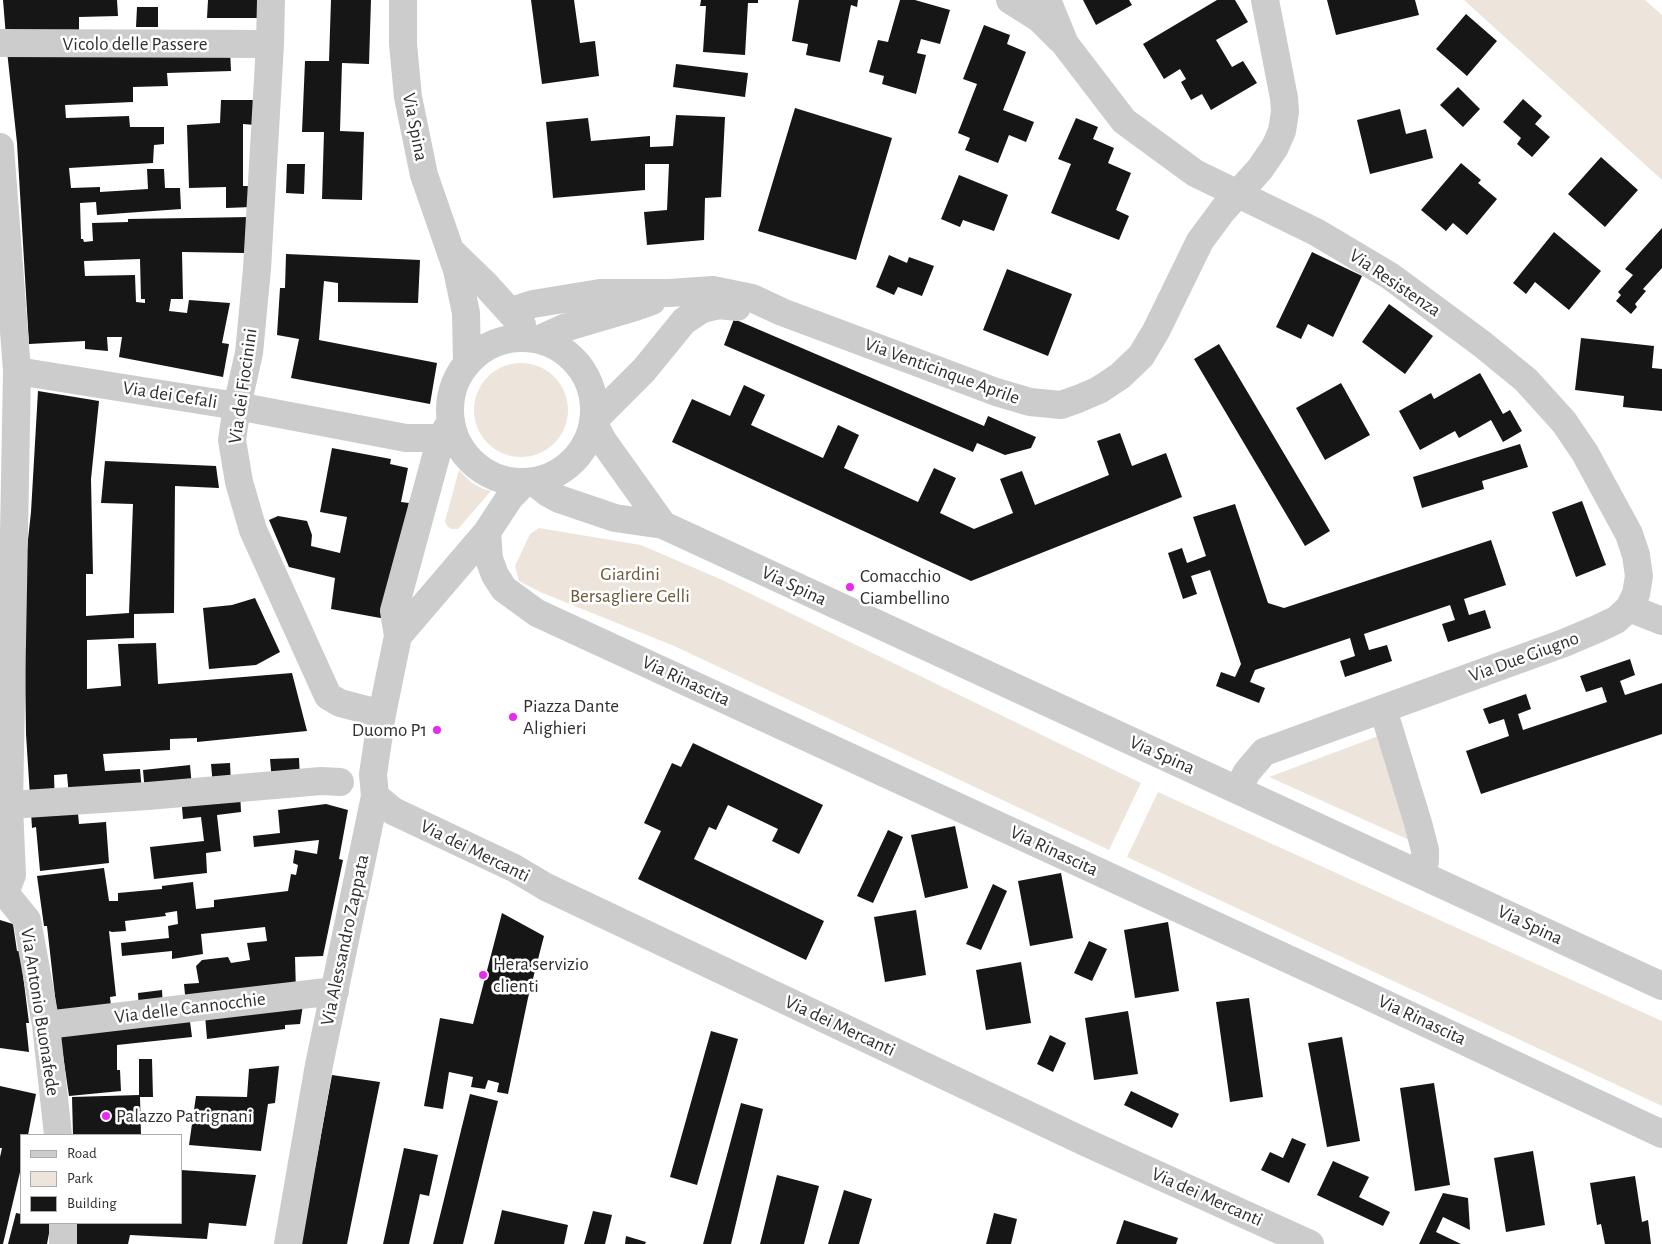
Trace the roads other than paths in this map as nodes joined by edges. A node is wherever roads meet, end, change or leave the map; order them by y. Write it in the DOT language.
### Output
graph roads {
  1 [pos="271,0"];
  2 [pos="403,0"];
  3 [pos="1010,0"];
  4 [pos="1048,0"];
  5 [pos="1265,0"];
  6 [pos="0,43"];
  7 [pos="270,44"];
  8 [pos="1065,44"];
  9 [pos="0,147"];
  10 [pos="1237,194"];
  11 [pos="3,210"];
  12 [pos="450,250"];
  13 [pos="669,294"];
  14 [pos="635,307"];
  15 [pos="511,311"];
  16 [pos="782,312"];
  17 [pos="674,333"];
  18 [pos="538,337"];
  19 [pos="467,362"];
  20 [pos="17,371"];
  21 [pos="237,406"];
  22 [pos="593,421"];
  23 [pos="446,430"];
  24 [pos="530,482"];
  25 [pos="662,525"];
  26 [pos="487,532"];
  27 [pos="1629,608"];
  28 [pos="1662,613"];
  29 [pos="1662,621"];
  30 [pos="398,636"];
  31 [pos="1384,709"];
  32 [pos="382,714"];
  33 [pos="340,782"];
  34 [pos="1238,789"];
  35 [pos="376,796"];
  36 [pos="10,805"];
  37 [pos="1420,874"];
  38 [pos="3,894"];
  39 [pos="1662,986"];
  40 [pos="335,991"];
  41 [pos="46,1025"];
  42 [pos="58,1134"];
  43 [pos="1662,1134"];
  44 [pos="63,1224"];
  45 [pos="62,1244"];
  46 [pos="288,1244"];
  47 [pos="1310,1244"];
  1 -- 7 [label="street, Via dei Fiocinini"];
  2 -- 12 [label="street, Via Spina"];
  3 -- 8 [label="street"];
  4 -- 8 [label="street, Via Resistenza"];
  5 -- 10 [label="street, Via Venticinque Aprile"];
  6 -- 7 [label="street, Vicolo delle Passere"];
  7 -- 21 [label="street, Via dei Fiocinini"];
  8 -- 10 [label="street, Via Resistenza"];
  9 -- 11 [label="street, Via Antonio Buonafede"];
  10 -- 16 [label="street, Via Venticinque Aprile"];
  10 -- 27 [label="street, Via Resistenza"];
  11 -- 20 [label="street, Via Antonio Buonafede"];
  12 -- 15 [label="street, Via Spina"];
  12 -- 19 [label="street, Via Spina"];
  13 -- 14 [label="street, Via Venticinque Aprile"];
  13 -- 15 [label="street, Via Venticinque Aprile"];
  13 -- 16 [label="street, Via Venticinque Aprile"];
  14 -- 17 [label="street"];
  14 -- 18 [label="street, Via Venticinque Aprile"];
  15 -- 18 [label="street, Via Spina"];
  16 -- 17 [label="street, Via Venticinque Aprile"];
  17 -- 22 [label="street, Via Venticinque Aprile"];
  18 -- 19 [label="street"];
  18 -- 22 [label="street"];
  19 -- 23 [label="street"];
  20 -- 21 [label="street, Via dei Cefali"];
  20 -- 36 [label="street, Via Antonio Buonafede"];
  21 -- 23 [label="street, Via dei Cefali"];
  21 -- 32 [label="street, Via dei Fiocinini"];
  22 -- 24 [label="street"];
  22 -- 25 [label="street"];
  23 -- 24 [label="street"];
  23 -- 30 [label="street, Via Alessandro Zappata"];
  24 -- 25 [label="street, Via Spina"];
  24 -- 26 [label="street, Via Alessandro Zappata"];
  25 -- 34 [label="street, Via Spina"];
  26 -- 30 [label="street, Via Alessandro Zappata"];
  26 -- 43 [label="street, Via Rinascita"];
  27 -- 28 [label="street"];
  27 -- 29 [label="street"];
  27 -- 31 [label="street, Via Due Giugno"];
  30 -- 32 [label="street, Via Alessandro Zappata"];
  31 -- 34 [label="street, Via Due Giugno"];
  31 -- 37 [label="street"];
  32 -- 35 [label="street, Via Alessandro Zappata"];
  33 -- 36 [label="street"];
  34 -- 37 [label="street, Via Spina"];
  35 -- 40 [label="street, Via Alessandro Zappata"];
  35 -- 47 [label="street, Via dei Mercanti"];
  36 -- 38 [label="street, Via Antonio Buonafede"];
  37 -- 39 [label="street, Via Spina"];
  38 -- 41 [label="street, Via Antonio Buonafede"];
  40 -- 41 [label="street, Via delle Cannocchie"];
  40 -- 46 [label="street, Via Alessandro Zappata"];
  41 -- 42 [label="street, Via Antonio Buonafede"];
  44 -- 45 [label="street"];
}
